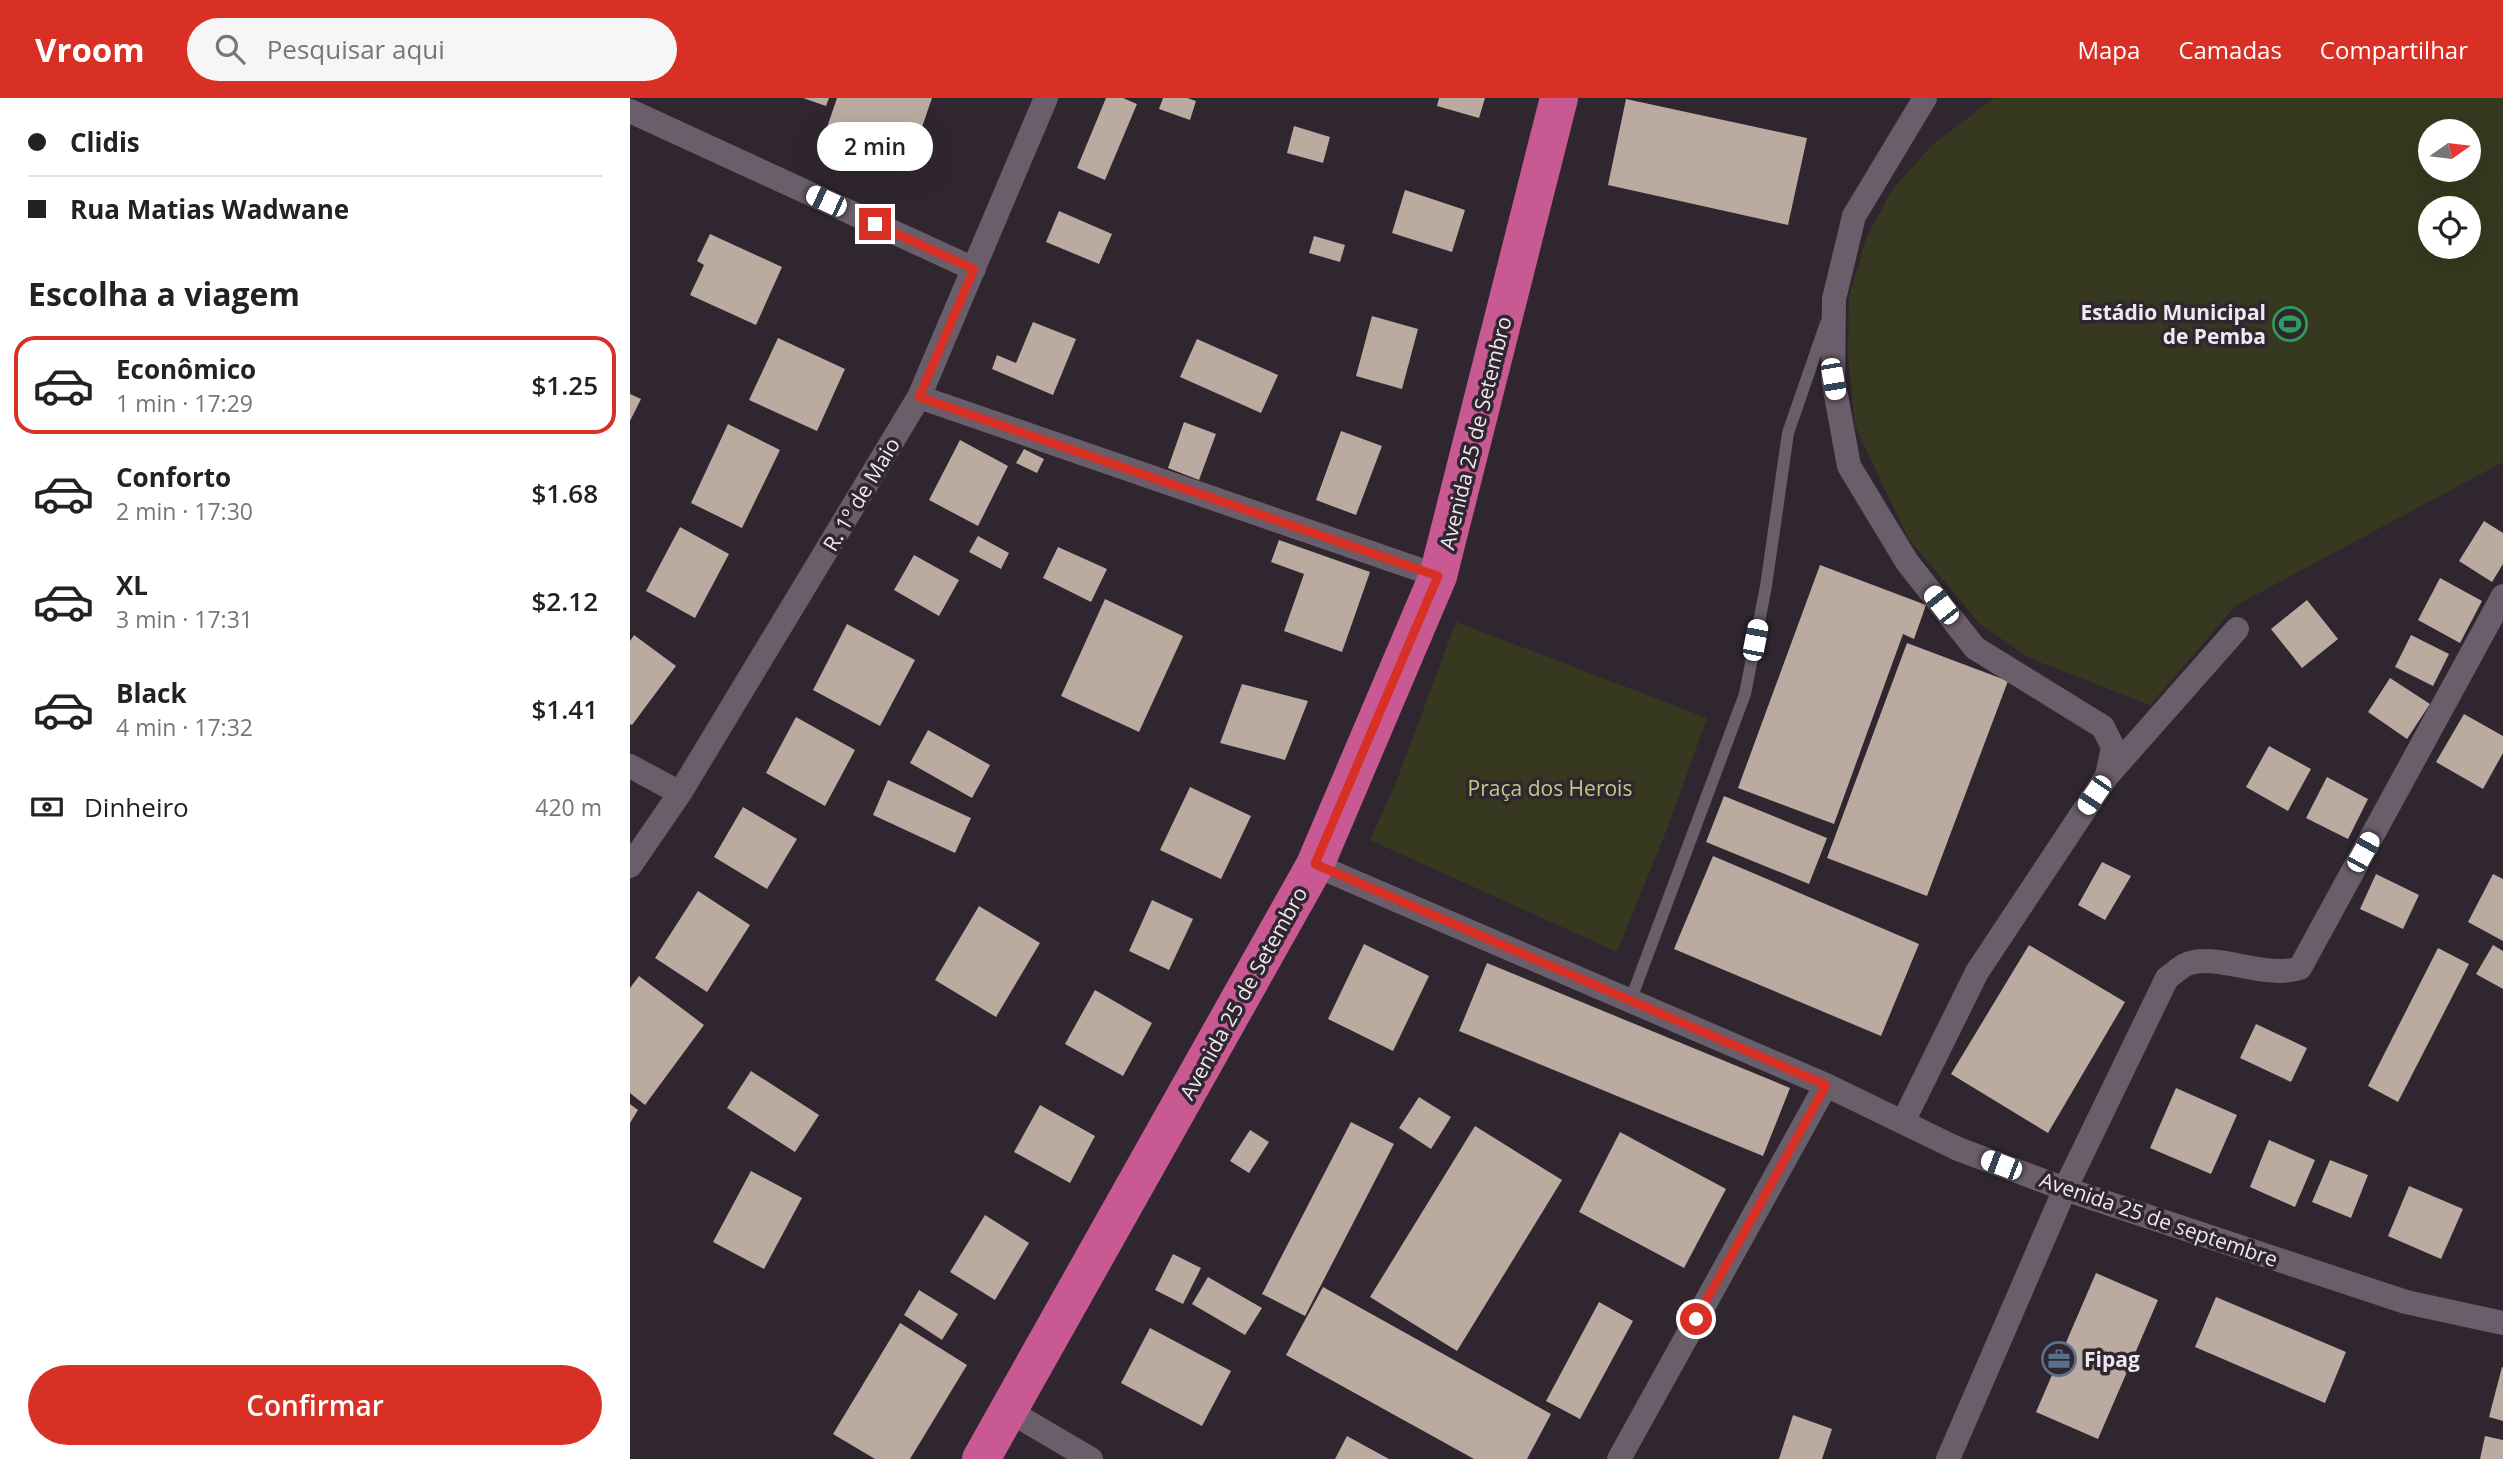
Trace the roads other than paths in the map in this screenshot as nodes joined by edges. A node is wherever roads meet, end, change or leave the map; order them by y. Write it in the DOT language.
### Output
graph roads {
  1 [pos="1046,98"];
  2 [pos="1559,98"];
  3 [pos="1926,98"];
  4 [pos="630,111"];
  5 [pos="974,269"];
  6 [pos="1834,299"];
  7 [pos="919,397"];
  8 [pos="1438,576"];
  9 [pos="2503,596"];
  10 [pos="2237,629"];
  11 [pos="630,766"];
  12 [pos="2107,776"];
  13 [pos="680,793"];
  14 [pos="1315,864"];
  15 [pos="630,866"];
  16 [pos="1631,999"];
  17 [pos="1826,1085"];
  18 [pos="1903,1122"];
  19 [pos="2065,1189"];
  20 [pos="2503,1323"];
  21 [pos="1009,1411"];
  22 [pos="981,1459"];
  23 [pos="1090,1459"];
  24 [pos="1619,1459"];
  25 [pos="1948,1459"];
  1 -- 5 [label="street, R. 1º de Maio"];
  2 -- 8 [label="highway, Avenida 25 de Setembro"];
  3 -- 6 [label="street"];
  4 -- 5 [label="street"];
  5 -- 7 [label="street, R. 1º de Maio"];
  6 -- 12 [label="street"];
  6 -- 16 [label="lane"];
  7 -- 8 [label="street"];
  7 -- 13 [label="street, R. 1º de Maio"];
  8 -- 14 [label="highway, Avenida 25 de Setembro"];
  9 -- 19 [label="street"];
  10 -- 12 [label="street"];
  11 -- 13 [label="street"];
  12 -- 18 [label="street"];
  13 -- 15 [label="street, R. 1º de Maio"];
  14 -- 16 [label="street, Avenida 25 de septembre"];
  14 -- 21 [label="highway, Avenida 25 de Setembro"];
  16 -- 17 [label="street, Avenida 25 de septembre"];
  17 -- 18 [label="street, Avenida 25 de septembre"];
  17 -- 24 [label="street"];
  18 -- 19 [label="street, Avenida 25 de septembre"];
  19 -- 20 [label="street, Avenida 25 de septembre"];
  19 -- 25 [label="street"];
  21 -- 22 [label="highway, Avenida 25 de Setembro"];
  21 -- 23 [label="street"];
}
